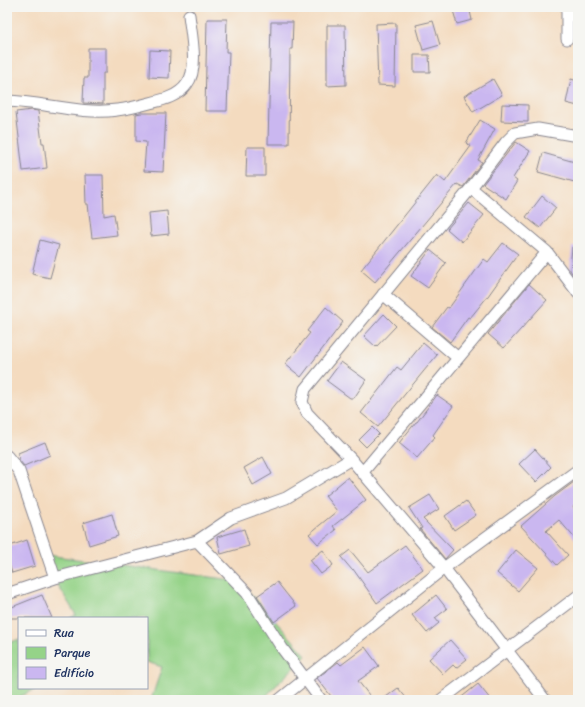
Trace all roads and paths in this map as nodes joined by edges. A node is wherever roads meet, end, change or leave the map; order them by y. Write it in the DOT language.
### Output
graph roads {
  1 [pos="567,7"];
  2 [pos="189,15"];
  3 [pos="567,39"];
  4 [pos="7,101"];
  5 [pos="578,136"];
  6 [pos="471,188"];
  7 [pos="547,252"];
  8 [pos="578,293"];
  9 [pos="383,294"];
  10 [pos="458,358"];
  11 [pos="7,456"];
  12 [pos="351,459"];
  13 [pos="578,470"];
  14 [pos="362,473"];
  15 [pos="197,541"];
  16 [pos="444,568"];
  17 [pos="55,578"];
  18 [pos="7,594"];
  19 [pos="578,596"];
  20 [pos="506,650"];
  21 [pos="304,679"];
  22 [pos="279,700"];
  23 [pos="321,700"];
  24 [pos="441,700"];
  25 [pos="545,700"];
  1 -- 3 [label="street"];
  2 -- 4 [label="street"];
  5 -- 6 [label="street"];
  6 -- 7 [label="street"];
  6 -- 9 [label="street"];
  7 -- 8 [label="street"];
  7 -- 10 [label="street"];
  9 -- 10 [label="street"];
  9 -- 12 [label="street"];
  10 -- 14 [label="street"];
  11 -- 17 [label="street"];
  12 -- 14 [label="street"];
  12 -- 15 [label="street"];
  13 -- 16 [label="street"];
  14 -- 16 [label="street"];
  15 -- 17 [label="street"];
  15 -- 21 [label="street"];
  16 -- 20 [label="street"];
  16 -- 21 [label="street"];
  17 -- 18 [label="street"];
  19 -- 20 [label="street"];
  20 -- 24 [label="street"];
  20 -- 25 [label="street"];
  21 -- 22 [label="street"];
  21 -- 23 [label="street"];
}
